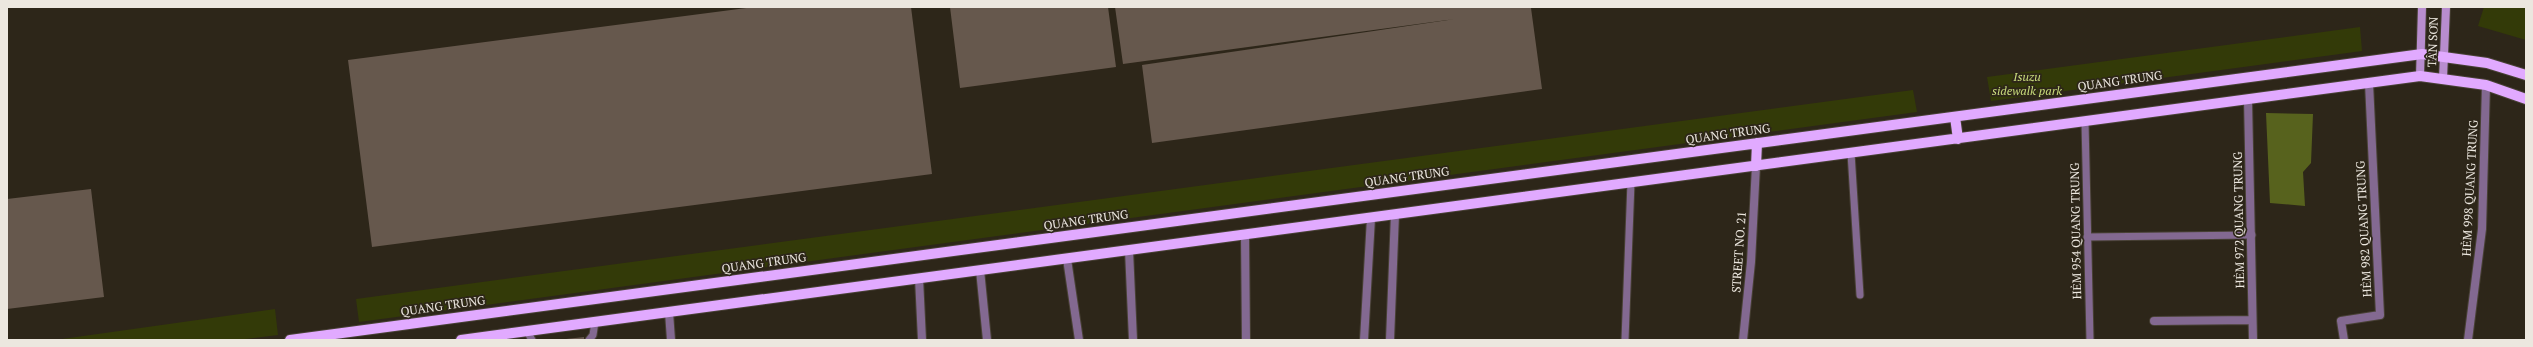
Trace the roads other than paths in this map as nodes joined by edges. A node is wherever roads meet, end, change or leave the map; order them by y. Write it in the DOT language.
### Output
graph roads {
  1 [pos="2422,7"];
  2 [pos="2446,7"];
  3 [pos="2422,54"];
  4 [pos="2444,57"];
  5 [pos="2526,75"];
  6 [pos="2420,76"];
  7 [pos="2443,79"];
  8 [pos="2369,83"];
  9 [pos="2486,86"];
  10 [pos="2526,99"];
  11 [pos="2248,100"];
  12 [pos="1955,117"];
  13 [pos="2085,122"];
  14 [pos="1958,139"];
  15 [pos="1757,144"];
  16 [pos="1851,153"];
  17 [pos="1756,166"];
  18 [pos="1632,182"];
  19 [pos="1395,214"];
  20 [pos="1371,218"];
  21 [pos="1245,235"];
  22 [pos="2252,235"];
  23 [pos="2087,237"];
  24 [pos="1129,250"];
  25 [pos="1067,259"];
  26 [pos="980,270"];
  27 [pos="919,278"];
  28 [pos="1860,295"];
  29 [pos="669,312"];
  30 [pos="2252,320"];
  31 [pos="2154,321"];
  32 [pos="595,322"];
  33 [pos="530,336"];
  34 [pos="331,337"];
  35 [pos="290,340"];
  36 [pos="461,340"];
  37 [pos="589,340"];
  38 [pos="671,340"];
  39 [pos="922,340"];
  40 [pos="988,340"];
  41 [pos="1079,340"];
  42 [pos="1133,340"];
  43 [pos="1246,340"];
  44 [pos="1364,340"];
  45 [pos="1390,340"];
  46 [pos="1625,340"];
  47 [pos="1743,340"];
  48 [pos="2090,340"];
  49 [pos="2253,340"];
  50 [pos="2344,340"];
  51 [pos="2468,340"];
  1 -- 3 [label="street, TÂN SƠN"];
  2 -- 4 [label="street, TÂN SƠN"];
  3 -- 4 [label="main road, QUANG TRUNG"];
  3 -- 6 [label="street, TÂN SƠN"];
  3 -- 12 [label="main road, QUANG TRUNG"];
  4 -- 5 [label="main road, QUANG TRUNG"];
  4 -- 7 [label="street, TÂN SƠN"];
  6 -- 7 [label="main road"];
  6 -- 8 [label="main road"];
  7 -- 9 [label="main road"];
  8 -- 11 [label="main road"];
  8 -- 50 [label="street, HẺM 982 QUANG TRUNG"];
  9 -- 10 [label="main road"];
  9 -- 51 [label="street, HẺM 998 QUANG TRUNG"];
  11 -- 13 [label="main road"];
  11 -- 22 [label="street, HẺM 972 QUANG TRUNG"];
  12 -- 14 [label="main road"];
  12 -- 15 [label="main road, QUANG TRUNG"];
  13 -- 14 [label="main road"];
  13 -- 23 [label="lane, HẺM 954 QUANG TRUNG"];
  14 -- 16 [label="main road"];
  15 -- 17 [label="main road"];
  15 -- 34 [label="main road, QUANG TRUNG"];
  16 -- 17 [label="main road"];
  16 -- 28 [label="lane"];
  17 -- 18 [label="main road"];
  17 -- 47 [label="street, STREET NO. 21"];
  18 -- 19 [label="main road"];
  18 -- 46 [label="lane"];
  19 -- 20 [label="main road"];
  19 -- 45 [label="street"];
  20 -- 21 [label="main road"];
  20 -- 44 [label="street"];
  21 -- 24 [label="main road"];
  21 -- 43 [label="street"];
  22 -- 23 [label="lane"];
  22 -- 30 [label="street, HẺM 972 QUANG TRUNG"];
  23 -- 48 [label="lane, HẺM 954 QUANG TRUNG"];
  24 -- 25 [label="main road"];
  24 -- 42 [label="street"];
  25 -- 26 [label="main road"];
  25 -- 41 [label="street"];
  26 -- 27 [label="main road"];
  26 -- 40 [label="street"];
  27 -- 29 [label="main road"];
  27 -- 39 [label="street"];
  29 -- 32 [label="main road"];
  29 -- 38 [label="street"];
  30 -- 31 [label="street"];
  30 -- 49 [label="street, HẺM 972 QUANG TRUNG"];
  32 -- 33 [label="main road"];
  32 -- 37 [label="lane"];
  33 -- 36 [label="main road"];
  34 -- 35 [label="main road, QUANG TRUNG"];
}
